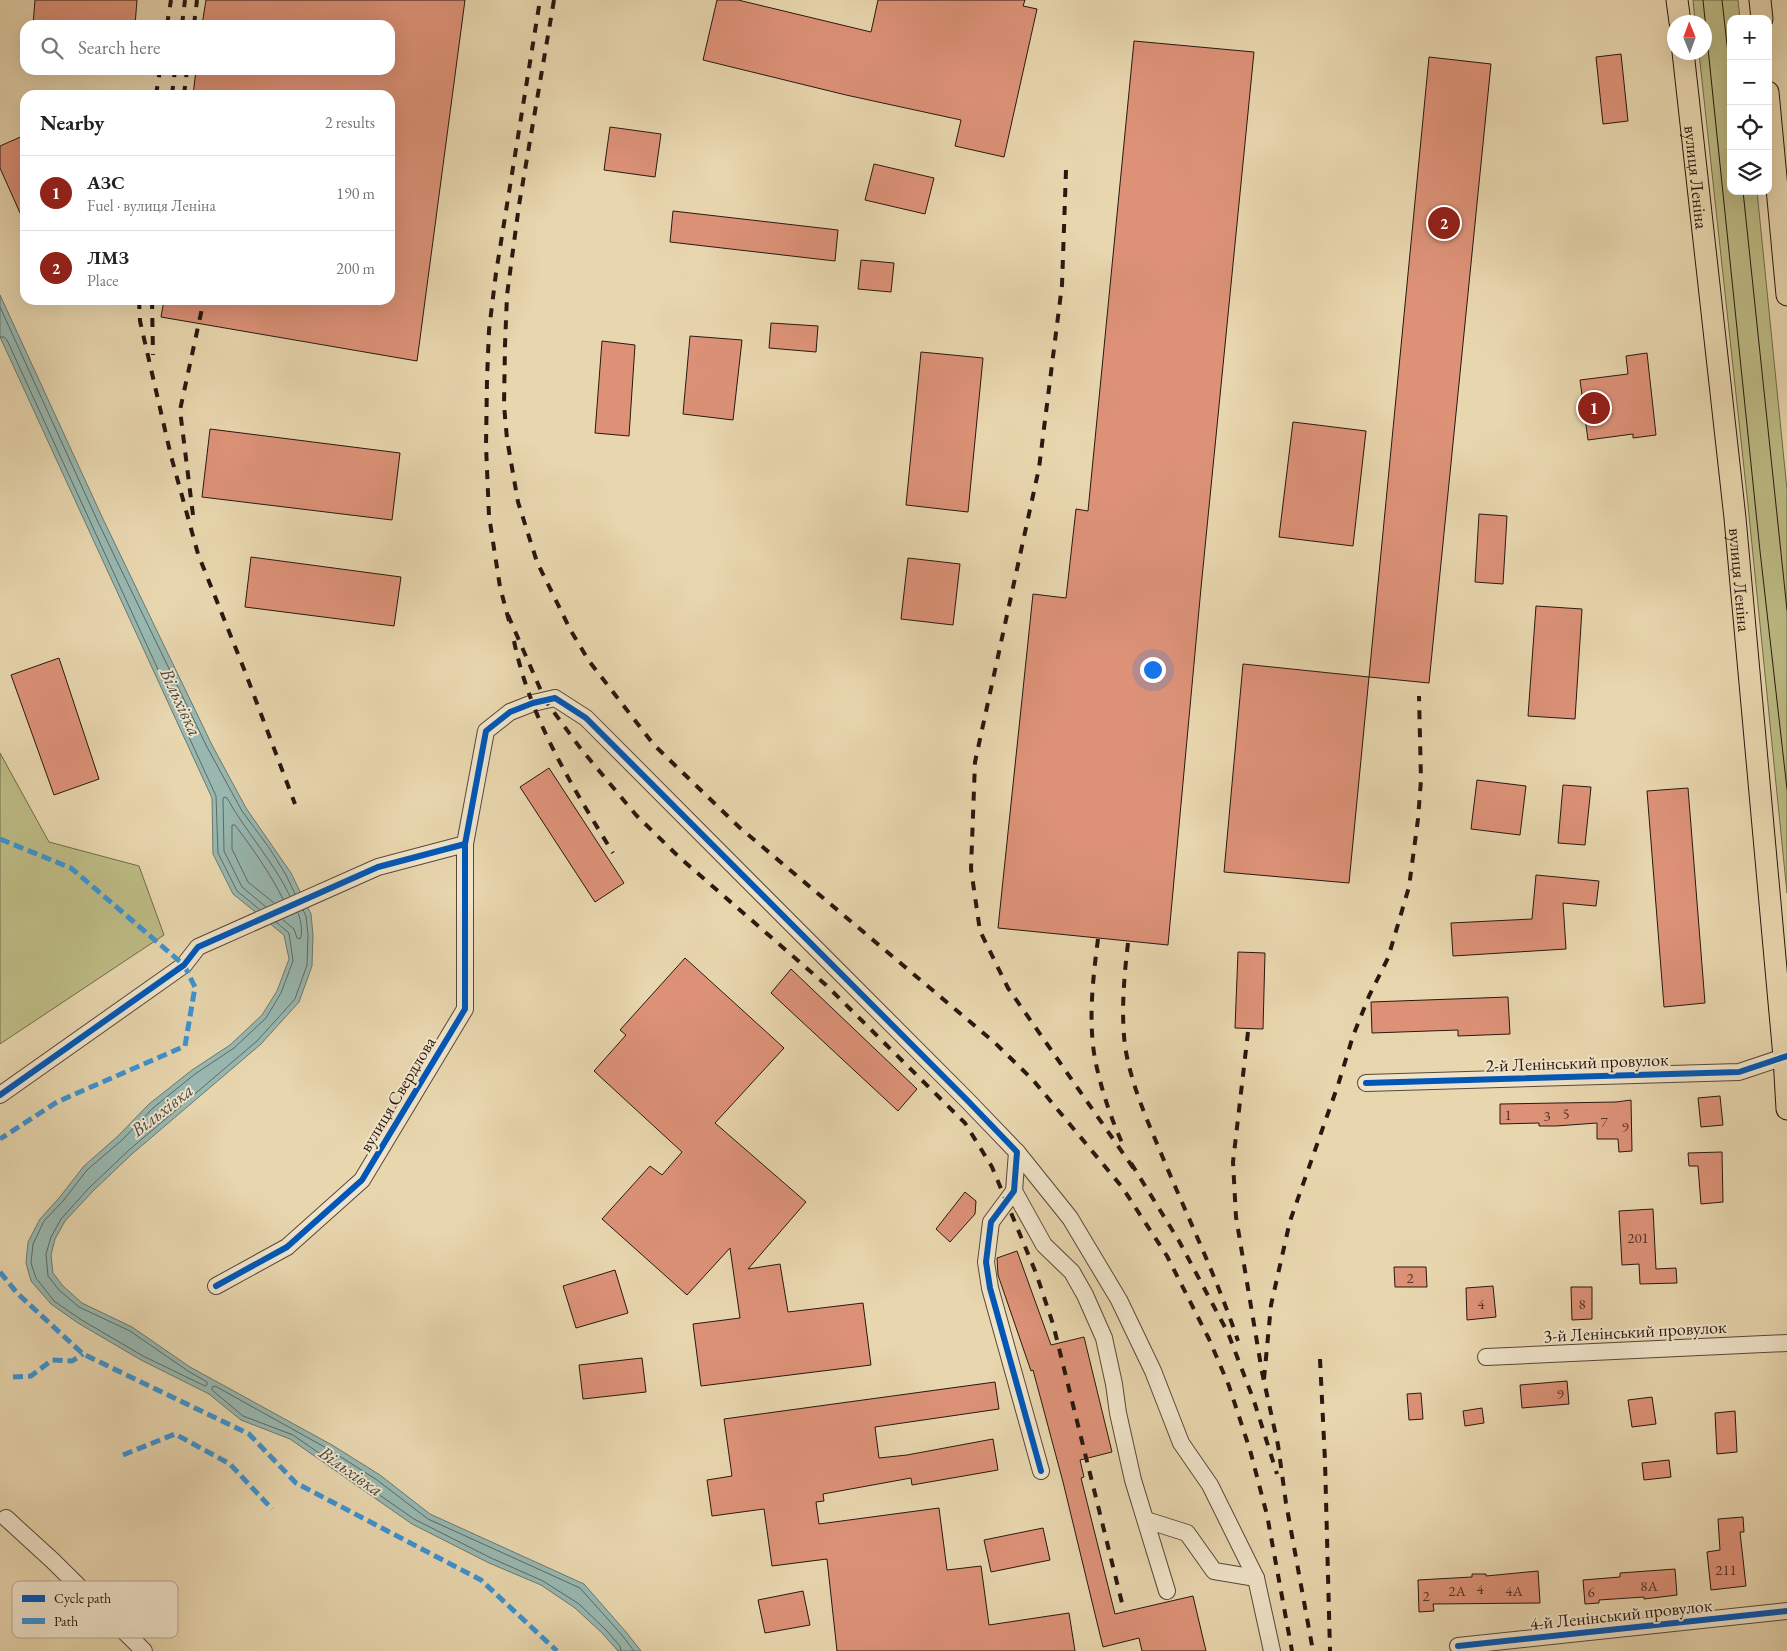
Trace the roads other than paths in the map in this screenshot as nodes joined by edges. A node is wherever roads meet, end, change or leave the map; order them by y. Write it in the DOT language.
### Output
graph roads {
  1 [pos="1677,0"];
  2 [pos="1760,0"];
  3 [pos="1679,15"];
  4 [pos="1762,15"];
  5 [pos="1684,60"];
  6 [pos="1769,105"];
  7 [pos="1787,296"];
  8 [pos="465,844"];
  9 [pos="1786,1056"];
  10 [pos="1366,1084"];
  11 [pos="0,1095"];
  12 [pos="1787,1109"];
  13 [pos="1017,1152"];
  14 [pos="1014,1191"];
  15 [pos="216,1286"];
  16 [pos="1787,1343"];
  17 [pos="1486,1358"];
  18 [pos="1041,1471"];
  19 [pos="6,1518"];
  20 [pos="1146,1520"];
  21 [pos="1256,1578"];
  22 [pos="73,1581"];
  23 [pos="1167,1591"];
  24 [pos="1787,1611"];
  25 [pos="131,1638"];
  26 [pos="1458,1646"];
  27 [pos="144,1651"];
  28 [pos="1272,1651"];
  1 -- 3 [label="main road"];
  2 -- 4 [label="main road"];
  5 -- 9 [label="main road, вулиця Леніна"];
  6 -- 7 [label="main road"];
  8 -- 11 [label="street"];
  8 -- 13 [label="street, вулиця Свердлова"];
  8 -- 15 [label="street, вулиця Свердлова"];
  9 -- 10 [label="street, 2-й Ленінський провулок"];
  9 -- 12 [label="main road, вулиця Леніна"];
  13 -- 14 [label="street"];
  13 -- 21 [label="street"];
  14 -- 18 [label="street"];
  14 -- 20 [label="street"];
  16 -- 17 [label="street, 3-й Ленінський провулок"];
  19 -- 22 [label="street"];
  20 -- 21 [label="street"];
  20 -- 23 [label="street"];
  21 -- 28 [label="street"];
  24 -- 26 [label="street, 4-й Ленінський провулок"];
  25 -- 27 [label="street"];
}
